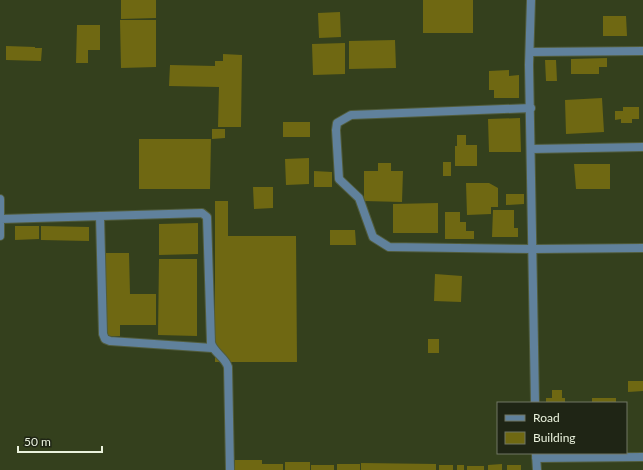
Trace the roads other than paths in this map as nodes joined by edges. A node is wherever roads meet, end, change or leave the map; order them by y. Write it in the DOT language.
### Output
graph roads {
  1 [pos="531,0"];
  2 [pos="643,51"];
  3 [pos="530,52"];
  4 [pos="531,108"];
  5 [pos="643,147"];
  6 [pos="531,149"];
  7 [pos="0,199"];
  8 [pos="100,216"];
  9 [pos="1,218"];
  10 [pos="0,236"];
  11 [pos="643,248"];
  12 [pos="533,250"];
  13 [pos="212,348"];
  14 [pos="536,402"];
  15 [pos="536,456"];
  16 [pos="643,457"];
  17 [pos="230,470"];
  18 [pos="537,470"];
  1 -- 3 [label="street"];
  2 -- 3 [label="street"];
  3 -- 4 [label="street"];
  4 -- 6 [label="street"];
  4 -- 12 [label="street"];
  5 -- 6 [label="street"];
  6 -- 12 [label="street"];
  7 -- 9 [label="street"];
  8 -- 9 [label="street"];
  8 -- 13 [label="street"];
  8 -- 13 [label="street"];
  9 -- 10 [label="street"];
  11 -- 12 [label="street"];
  12 -- 14 [label="street"];
  13 -- 17 [label="street"];
  15 -- 16 [label="street"];
  15 -- 18 [label="street"];
}
